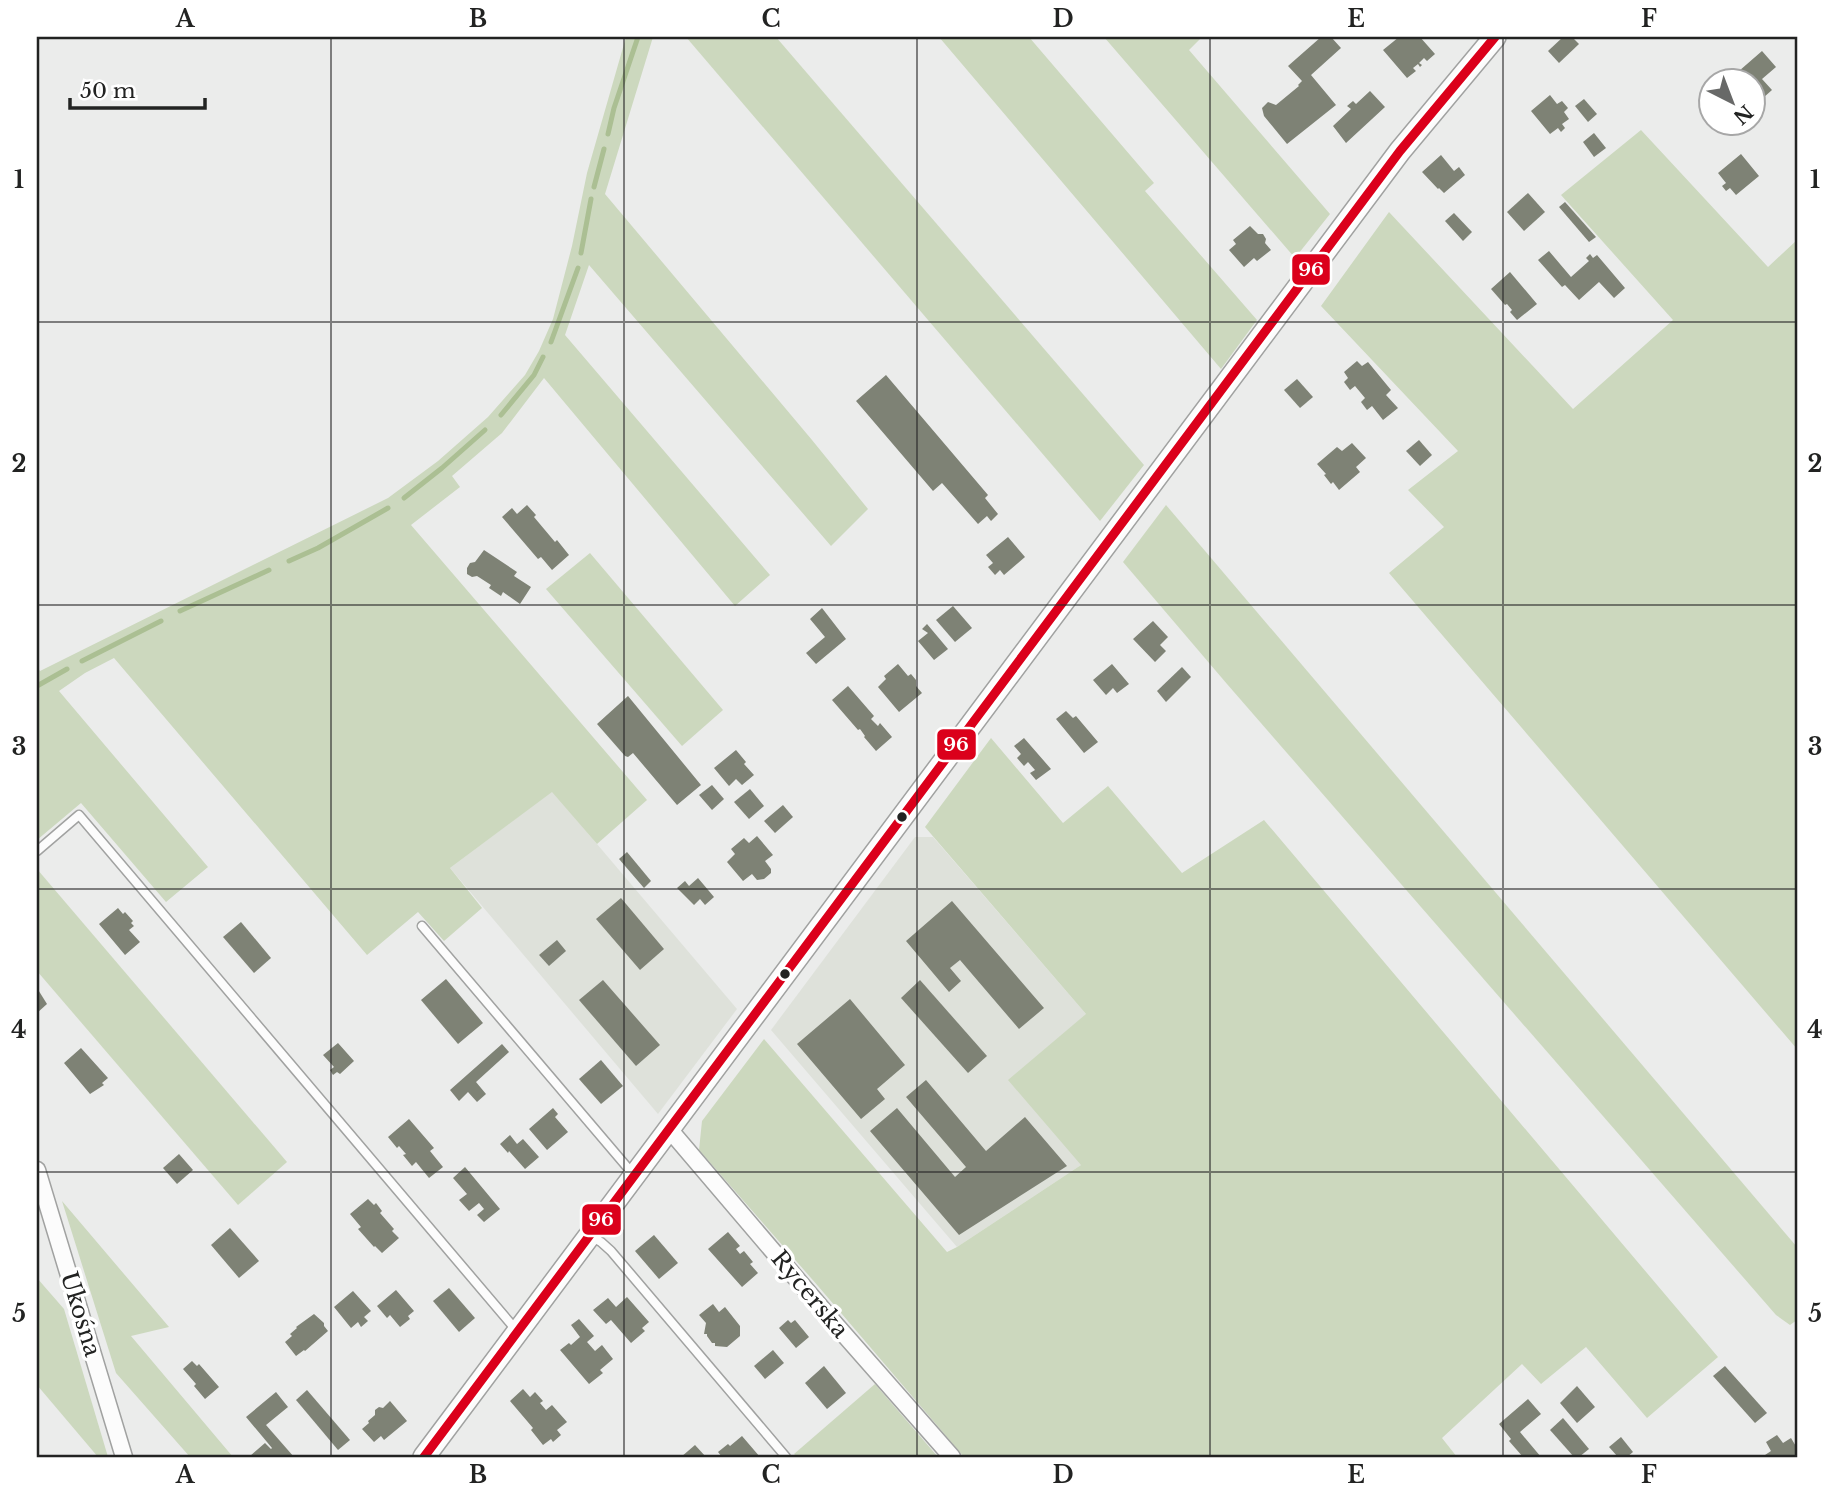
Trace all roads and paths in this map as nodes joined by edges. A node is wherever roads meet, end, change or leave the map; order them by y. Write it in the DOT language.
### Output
graph roads {
  1 [pos="1495,37"];
  2 [pos="37,851"];
  3 [pos="422,926"];
  4 [pos="669,1129"];
  5 [pos="37,1170"];
  6 [pos="635,1176"];
  7 [pos="590,1236"];
  8 [pos="518,1332"];
  9 [pos="124,1457"];
  10 [pos="424,1457"];
  11 [pos="786,1457"];
  12 [pos="952,1457"];
  1 -- 4 [label="street"];
  2 -- 8 [label="lane"];
  3 -- 6 [label="lane"];
  4 -- 6 [label="street"];
  4 -- 12 [label="street, Rycerska"];
  5 -- 9 [label="street, Ukośna"];
  6 -- 7 [label="street"];
  7 -- 8 [label="street"];
  7 -- 11 [label="lane"];
  8 -- 10 [label="street"];
}
